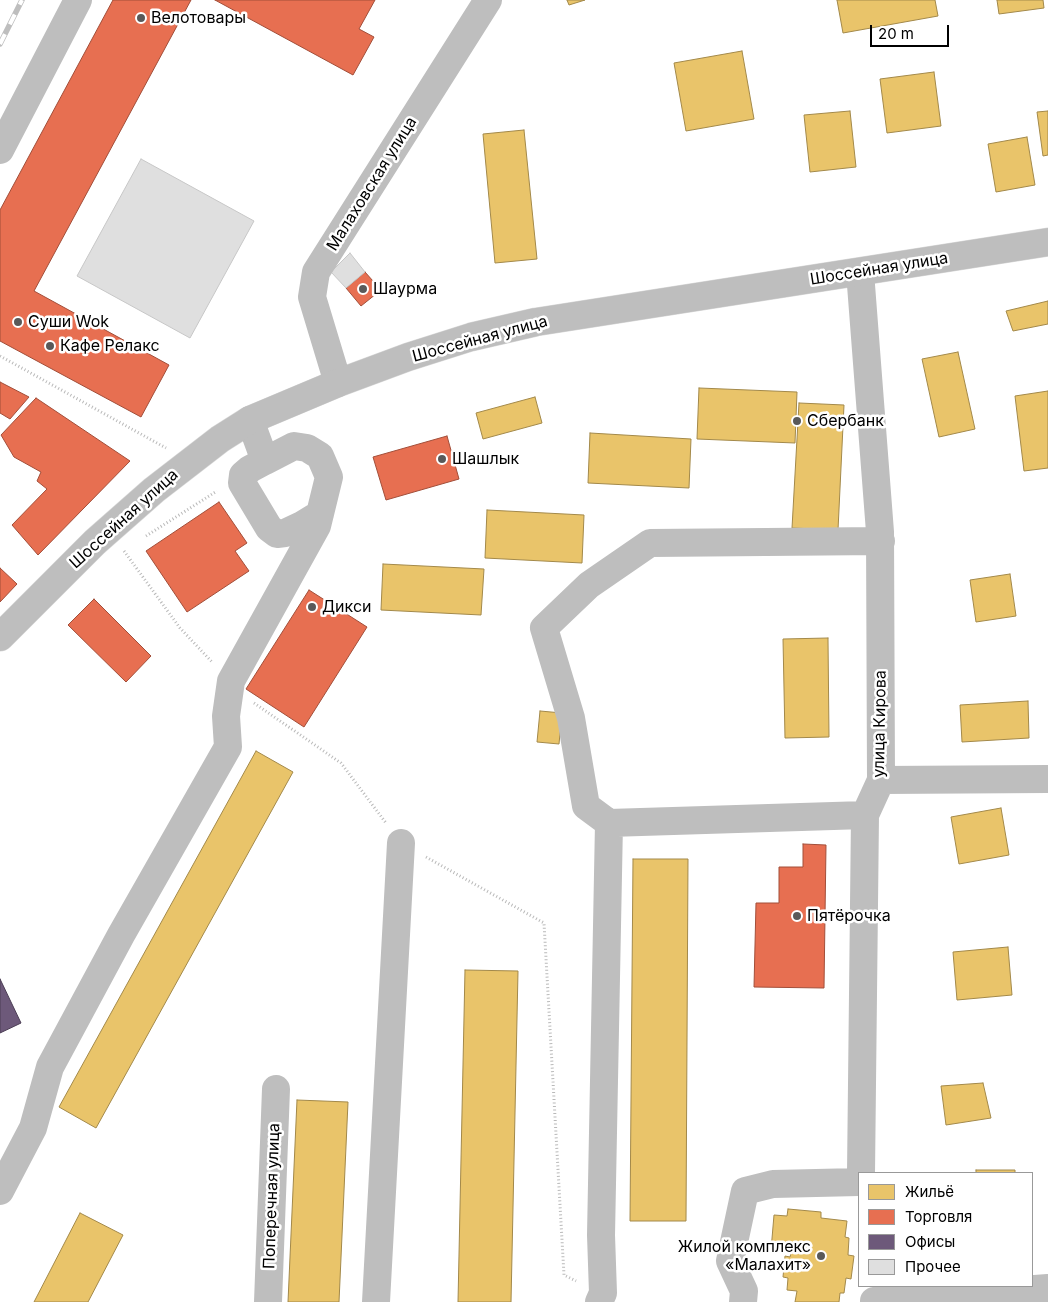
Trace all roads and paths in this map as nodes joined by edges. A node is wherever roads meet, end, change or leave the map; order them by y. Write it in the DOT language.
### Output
graph roads {
  1 [pos="78,0"];
  2 [pos="488,0"];
  3 [pos="0,150"];
  4 [pos="1048,242"];
  5 [pos="860,272"];
  6 [pos="0,356"];
  7 [pos="338,383"];
  8 [pos="250,420"];
  9 [pos="168,448"];
  10 [pos="265,461"];
  11 [pos="320,514"];
  12 [pos="880,542"];
  13 [pos="0,637"];
  14 [pos="1048,779"];
  15 [pos="881,780"];
  16 [pos="864,815"];
  17 [pos="609,823"];
  18 [pos="401,843"];
  19 [pos="276,1089"];
  20 [pos="861,1172"];
  21 [pos="858,1182"];
  22 [pos="0,1191"];
  23 [pos="1048,1288"];
  24 [pos="874,1296"];
  25 [pos="268,1302"];
  26 [pos="376,1302"];
  27 [pos="598,1302"];
  28 [pos="743,1302"];
  1 -- 3 [label="street"];
  2 -- 7 [label="street, Малаховская улица"];
  4 -- 5 [label="street, Шоссейная улица"];
  5 -- 7 [label="street, Шоссейная улица"];
  5 -- 12 [label="street, улица Кирова"];
  6 -- 9 [label="path"];
  7 -- 8 [label="street, Шоссейная улица"];
  8 -- 10 [label="street"];
  8 -- 13 [label="street, Шоссейная улица"];
  10 -- 11 [label="street"];
  10 -- 11 [label="street"];
  11 -- 22 [label="street"];
  12 -- 15 [label="street, улица Кирова"];
  12 -- 17 [label="street"];
  14 -- 15 [label="street"];
  15 -- 16 [label="street, улица Кирова"];
  16 -- 17 [label="street"];
  16 -- 20 [label="street, улица Кирова"];
  17 -- 27 [label="street"];
  18 -- 26 [label="street"];
  19 -- 25 [label="street, Поперечная улица"];
  21 -- 28 [label="street"];
  23 -- 24 [label="street"];
}
